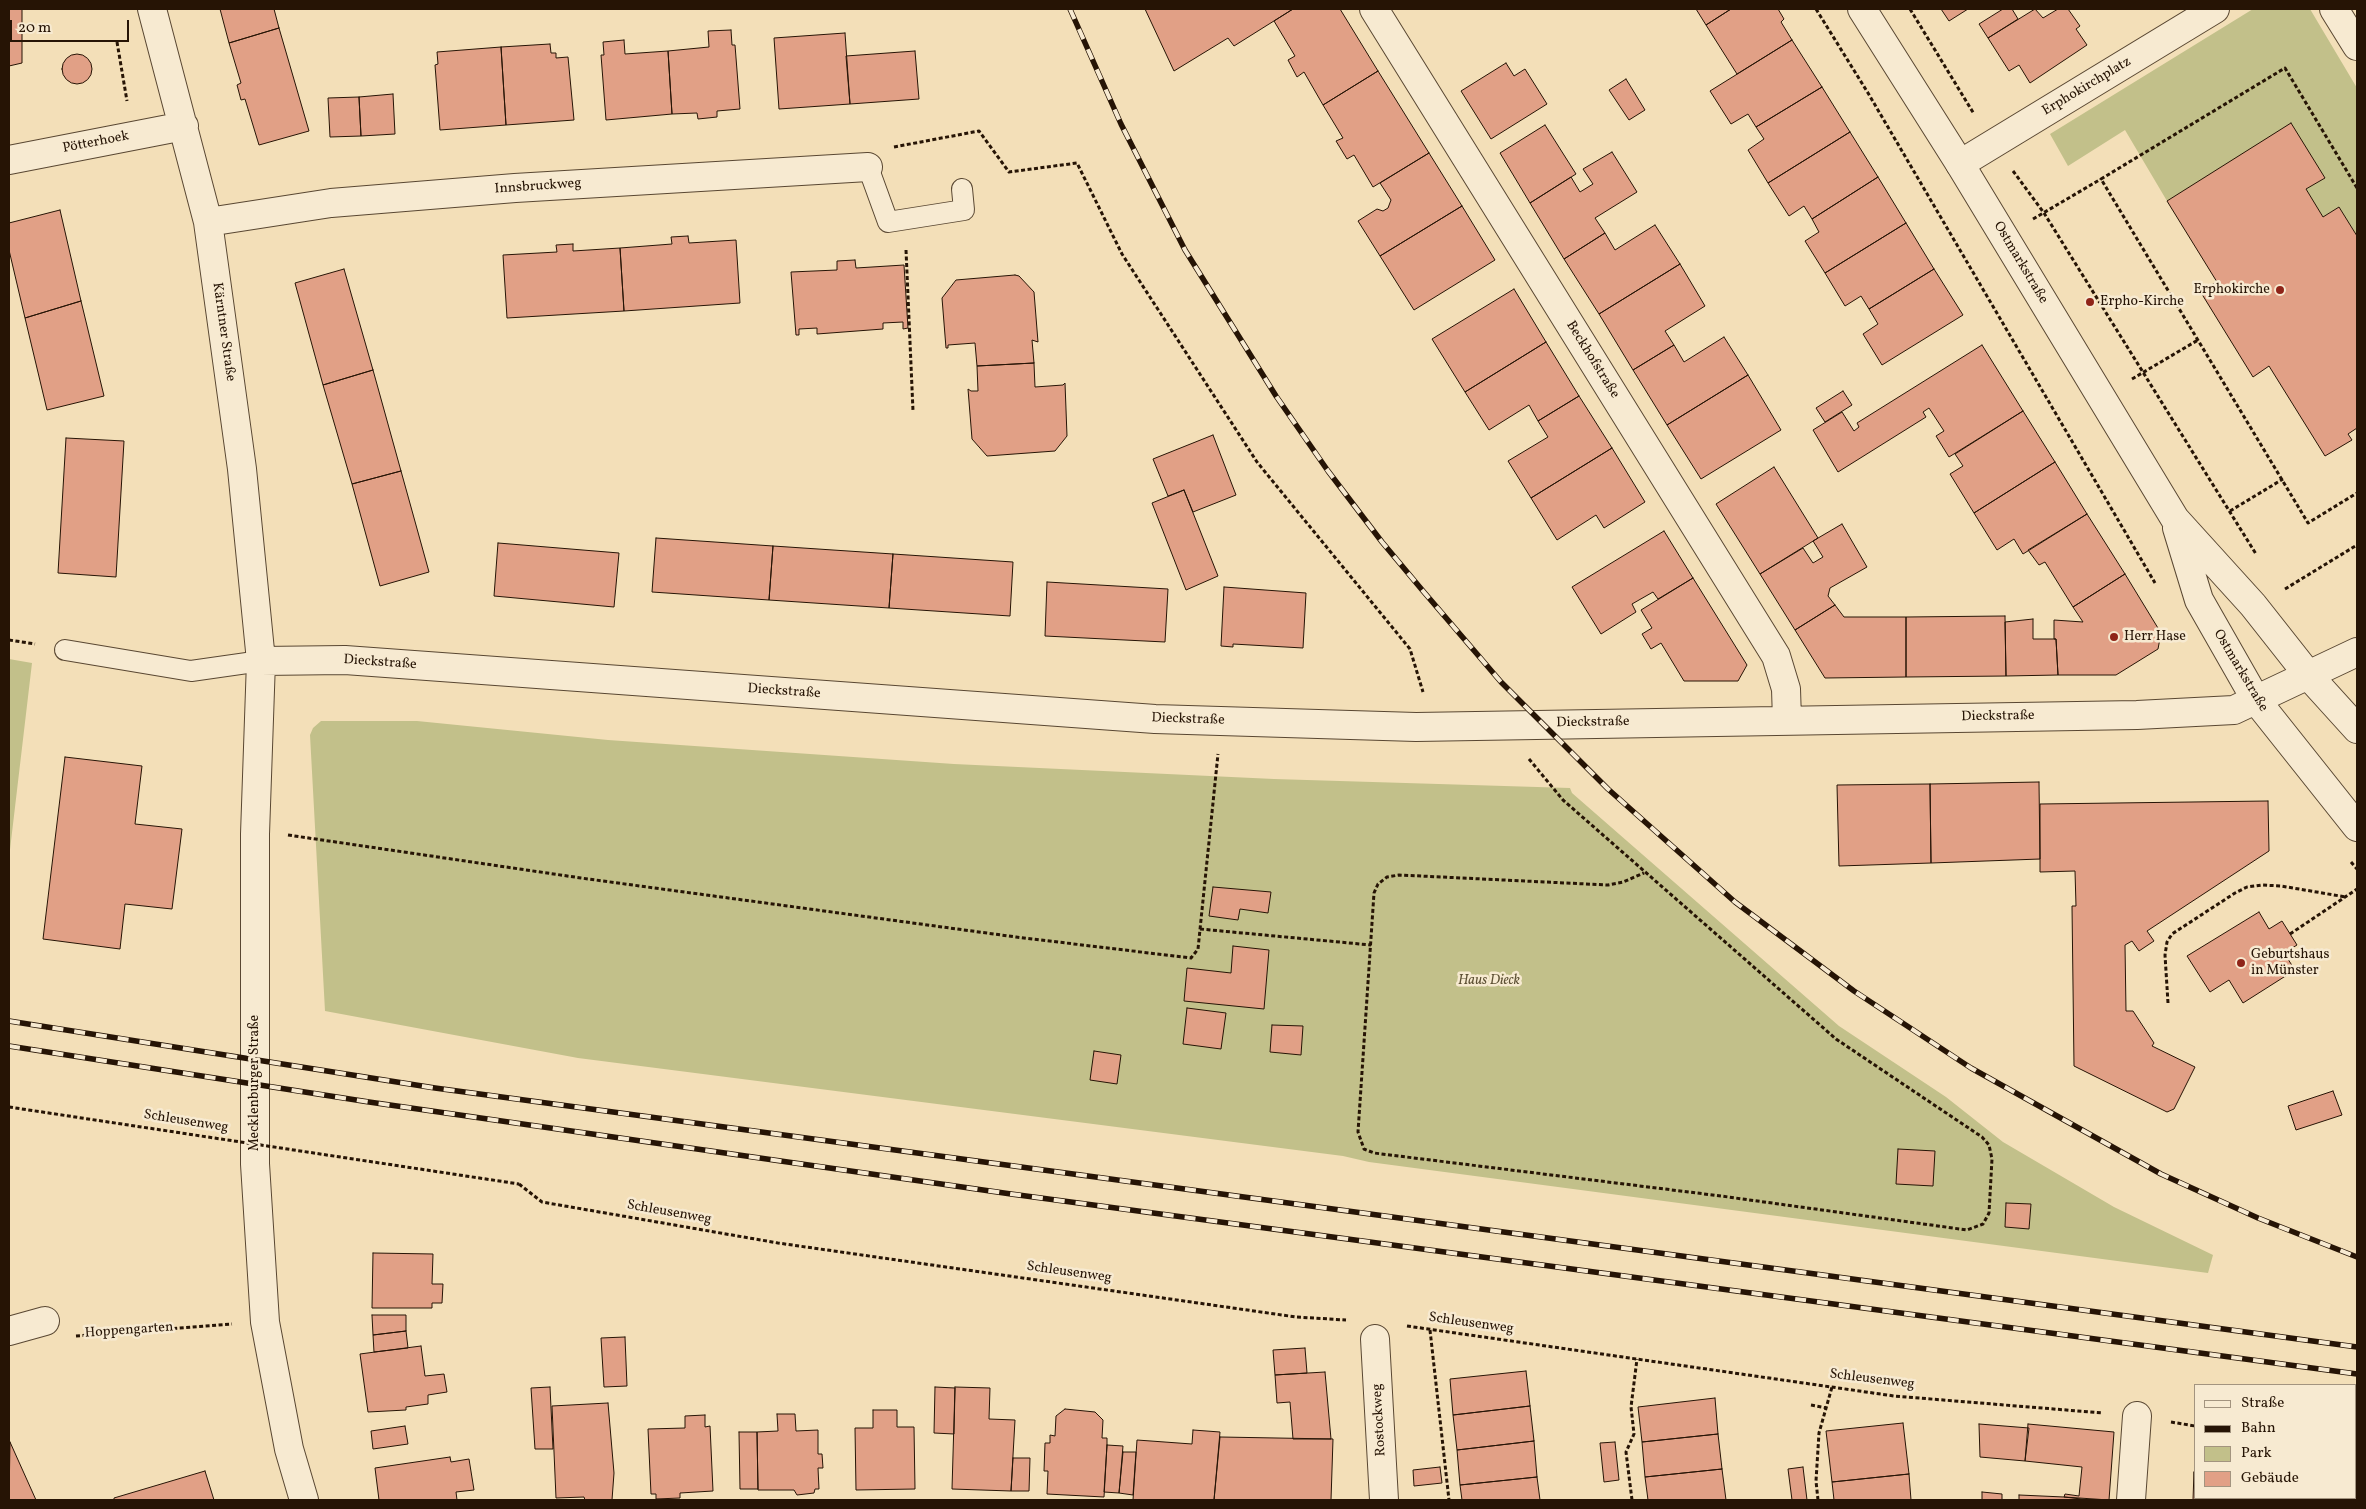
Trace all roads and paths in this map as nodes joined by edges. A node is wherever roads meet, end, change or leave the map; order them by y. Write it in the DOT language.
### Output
graph roads {
  1 [pos="152,9"];
  2 [pos="1374,9"];
  3 [pos="1816,9"];
  4 [pos="1862,9"];
  5 [pos="1910,9"];
  6 [pos="2215,9"];
  7 [pos="2334,9"];
  8 [pos="117,42"];
  9 [pos="2357,46"];
  10 [pos="184,126"];
  11 [pos="134,136"];
  12 [pos="1993,144"];
  13 [pos="9,160"];
  14 [pos="1960,164"];
  15 [pos="868,167"];
  16 [pos="2102,179"];
  17 [pos="2357,188"];
  18 [pos="962,189"];
  19 [pos="2044,213"];
  20 [pos="904,220"];
  21 [pos="208,222"];
  22 [pos="2004,237"];
  23 [pos="2198,340"];
  24 [pos="2144,372"];
  25 [pos="2101,397"];
  26 [pos="913,412"];
  27 [pos="2283,479"];
  28 [pos="2357,493"];
  29 [pos="2230,511"];
  30 [pos="2175,519"];
  31 [pos="2357,545"];
  32 [pos="2260,560"];
  33 [pos="2160,591"];
  34 [pos="2280,592"];
  35 [pos="65,650"];
  36 [pos="2357,652"];
  37 [pos="261,661"];
  38 [pos="2309,676"];
  39 [pos="2256,700"];
  40 [pos="1787,720"];
  41 [pos="1220,721"];
  42 [pos="1509,724"];
  43 [pos="1416,727"];
  44 [pos="2357,729"];
  45 [pos="2357,828"];
  46 [pos="255,834"];
  47 [pos="1644,873"];
  48 [pos="2357,889"];
  49 [pos="2346,897"];
  50 [pos="1200,929"];
  51 [pos="2290,934"];
  52 [pos="1371,945"];
  53 [pos="2168,1003"];
  54 [pos="9,1107"];
  55 [pos="44,1321"];
  56 [pos="1351,1321"];
  57 [pos="265,1322"];
  58 [pos="1404,1326"];
  59 [pos="1430,1330"];
  60 [pos="9,1331"];
  61 [pos="1375,1339"];
  62 [pos="1637,1359"];
  63 [pos="1832,1387"];
  64 [pos="1811,1405"];
  65 [pos="1826,1408"];
  66 [pos="2137,1416"];
  67 [pos="304,1500"];
  68 [pos="1384,1500"];
  69 [pos="1449,1500"];
  70 [pos="1632,1500"];
  71 [pos="1818,1500"];
  72 [pos="2131,1500"];
  1 -- 10 [label="street, Kärntner Straße"];
  2 -- 40 [label="street, Beckhofstraße"];
  3 -- 33 [label="path"];
  4 -- 14 [label="street, Ostmarkstraße"];
  5 -- 12 [label="path"];
  6 -- 12 [label="street, Erphokirchplatz"];
  7 -- 9 [label="street"];
  8 -- 11 [label="path"];
  10 -- 11 [label="street, Pötterhoek"];
  10 -- 21 [label="street, Kärntner Straße"];
  11 -- 13 [label="street, Pötterhoek"];
  12 -- 14 [label="street, Erphokirchplatz"];
  12 -- 19 [label="path"];
  14 -- 22 [label="street, Ostmarkstraße"];
  15 -- 20 [label="lane"];
  15 -- 21 [label="street, Innsbruckweg"];
  15 -- 43 [label="path"];
  16 -- 17 [label="path"];
  16 -- 19 [label="path"];
  16 -- 23 [label="path"];
  18 -- 20 [label="lane"];
  19 -- 22 [label="path"];
  19 -- 24 [label="path"];
  20 -- 26 [label="path"];
  21 -- 37 [label="street, Kärntner Straße"];
  22 -- 25 [label="street, Ostmarkstraße"];
  23 -- 24 [label="path"];
  23 -- 27 [label="path"];
  24 -- 25 [label="path"];
  24 -- 29 [label="path"];
  25 -- 30 [label="street, Ostmarkstraße"];
  27 -- 28 [label="path"];
  27 -- 29 [label="path"];
  29 -- 32 [label="path"];
  30 -- 38 [label="street, Ostmarkstraße"];
  30 -- 39 [label="street, Ostmarkstraße"];
  31 -- 34 [label="path"];
  35 -- 37 [label="lane, Dieckstraße"];
  36 -- 38 [label="street, Dieckstraße"];
  37 -- 41 [label="street, Dieckstraße"];
  37 -- 46 [label="street, Mecklenburger Straße"];
  38 -- 39 [label="street, Dieckstraße"];
  38 -- 44 [label="street, Ostmarkstraße"];
  39 -- 40 [label="street, Dieckstraße"];
  39 -- 45 [label="street, Ostmarkstraße"];
  40 -- 42 [label="street, Dieckstraße"];
  41 -- 43 [label="street, Dieckstraße"];
  41 -- 50 [label="path"];
  42 -- 43 [label="street, Dieckstraße"];
  42 -- 47 [label="path"];
  46 -- 50 [label="path"];
  46 -- 57 [label="street, Mecklenburger Straße"];
  47 -- 52 [label="path"];
  47 -- 52 [label="path"];
  48 -- 49 [label="path"];
  49 -- 51 [label="path"];
  49 -- 53 [label="path"];
  50 -- 52 [label="path"];
  54 -- 56 [label="path, Schleusenweg, bridge"];
  55 -- 57 [label="path, Hoppengarten"];
  55 -- 60 [label="street"];
  57 -- 67 [label="street, Mecklenburger Straße"];
  58 -- 59 [label="path, Schleusenweg"];
  59 -- 62 [label="path, Schleusenweg"];
  59 -- 69 [label="path"];
  61 -- 68 [label="street, Rostockweg"];
  62 -- 63 [label="path, Schleusenweg"];
  62 -- 70 [label="path"];
  63 -- 65 [label="path"];
  63 -- 66 [label="path, Schleusenweg"];
  64 -- 65 [label="path"];
  65 -- 71 [label="path"];
  66 -- 72 [label="street"];
}
